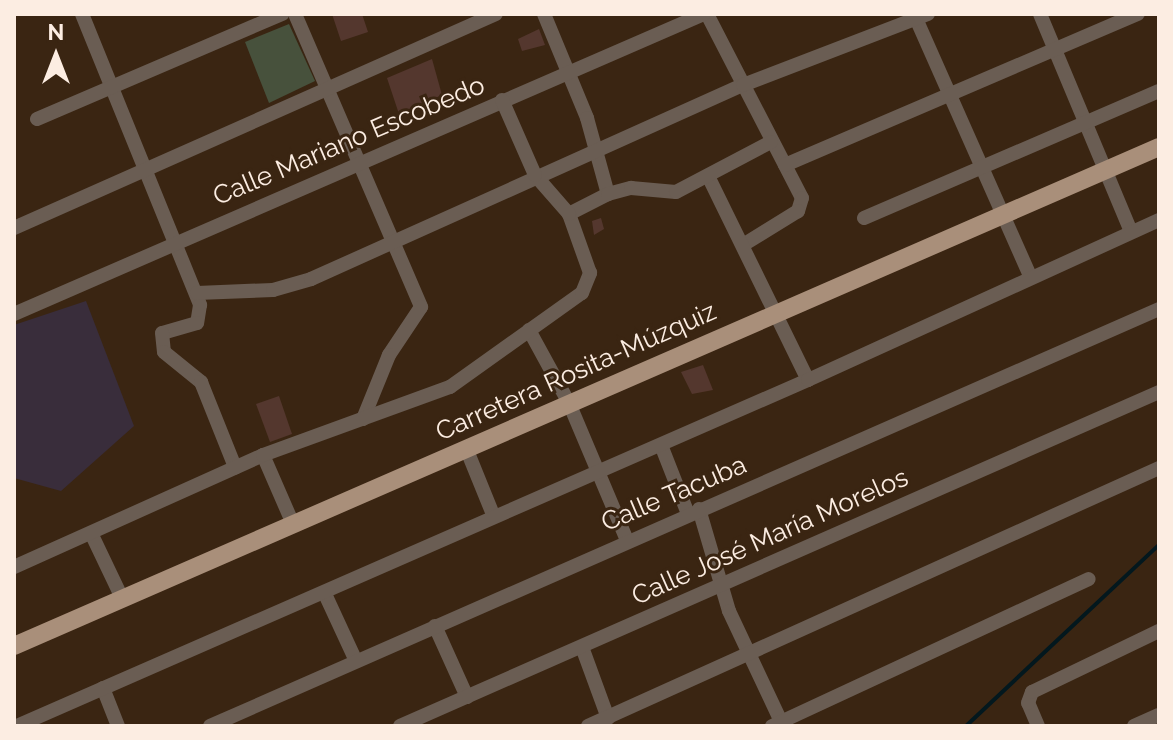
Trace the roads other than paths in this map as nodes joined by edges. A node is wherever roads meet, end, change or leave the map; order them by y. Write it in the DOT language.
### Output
graph roads {
  1 [pos="82,14"];
  2 [pos="282,14"];
  3 [pos="295,14"];
  4 [pos="496,14"];
  5 [pos="544,14"];
  6 [pos="706,14"];
  7 [pos="1040,14"];
  8 [pos="1138,14"];
  9 [pos="919,16"];
  10 [pos="1057,52"];
  11 [pos="569,71"];
  12 [pos="743,85"];
  13 [pos="327,87"];
  14 [pos="111,91"];
  15 [pos="1159,91"];
  16 [pos="949,97"];
  17 [pos="502,100"];
  18 [pos="37,119"];
  19 [pos="1087,122"];
  20 [pos="771,142"];
  21 [pos="1159,147"];
  22 [pos="597,148"];
  23 [pos="359,162"];
  24 [pos="785,165"];
  25 [pos="142,169"];
  26 [pos="982,169"];
  27 [pos="1106,169"];
  28 [pos="535,175"];
  29 [pos="709,178"];
  30 [pos="608,194"];
  31 [pos="569,214"];
  32 [pos="1001,215"];
  33 [pos="864,218"];
  34 [pos="1159,220"];
  35 [pos="16,225"];
  36 [pos="1131,232"];
  37 [pos="174,243"];
  38 [pos="393,243"];
  39 [pos="743,245"];
  40 [pos="1030,276"];
  41 [pos="197,293"];
  42 [pos="1159,309"];
  43 [pos="776,313"];
  44 [pos="14,314"];
  45 [pos="529,330"];
  46 [pos="808,380"];
  47 [pos="1157,398"];
  48 [pos="569,403"];
  49 [pos="363,419"];
  50 [pos="661,445"];
  51 [pos="466,448"];
  52 [pos="263,455"];
  53 [pos="235,467"];
  54 [pos="1159,468"];
  55 [pos="598,472"];
  56 [pos="693,511"];
  57 [pos="494,517"];
  58 [pos="293,524"];
  59 [pos="91,533"];
  60 [pos="627,540"];
  61 [pos="14,567"];
  62 [pos="1089,579"];
  63 [pos="720,584"];
  64 [pos="325,594"];
  65 [pos="122,598"];
  66 [pos="435,626"];
  67 [pos="1159,631"];
  68 [pos="14,646"];
  69 [pos="582,647"];
  70 [pos="749,653"];
  71 [pos="356,661"];
  72 [pos="103,688"];
  73 [pos="467,697"];
  74 [pos="1159,715"];
  75 [pos="608,718"];
  76 [pos="245,719"];
  77 [pos="779,725"];
  78 [pos="17,726"];
  79 [pos="118,726"];
  80 [pos="210,726"];
  81 [pos="400,726"];
  82 [pos="588,726"];
  83 [pos="1038,726"];
  84 [pos="1134,726"];
  1 -- 14 [label="street"];
  2 -- 14 [label="street"];
  3 -- 13 [label="street"];
  4 -- 13 [label="street"];
  5 -- 11 [label="street"];
  6 -- 11 [label="street, Calle Mariano Escobedo"];
  6 -- 12 [label="street"];
  7 -- 10 [label="street"];
  8 -- 10 [label="street"];
  9 -- 12 [label="street"];
  9 -- 16 [label="street"];
  10 -- 16 [label="street"];
  10 -- 19 [label="street"];
  11 -- 17 [label="street, Calle Mariano Escobedo"];
  11 -- 22 [label="street"];
  12 -- 20 [label="street"];
  12 -- 22 [label="street"];
  13 -- 23 [label="street"];
  13 -- 25 [label="street"];
  14 -- 18 [label="street"];
  14 -- 25 [label="street"];
  15 -- 19 [label="street"];
  16 -- 24 [label="street"];
  16 -- 26 [label="street"];
  17 -- 23 [label="street, Calle Mariano Escobedo"];
  17 -- 28 [label="street"];
  19 -- 26 [label="street"];
  19 -- 27 [label="street"];
  20 -- 24 [label="street"];
  20 -- 29 [label="street"];
  21 -- 27 [label="main road, Carretera Rosita-Múzquiz"];
  22 -- 28 [label="street"];
  22 -- 30 [label="street"];
  23 -- 37 [label="street, Calle Mariano Escobedo"];
  23 -- 38 [label="street"];
  24 -- 39 [label="street"];
  25 -- 35 [label="street"];
  25 -- 37 [label="street"];
  26 -- 32 [label="street"];
  26 -- 33 [label="street"];
  27 -- 32 [label="main road, Carretera Rosita-Múzquiz"];
  27 -- 36 [label="street"];
  28 -- 31 [label="street"];
  28 -- 38 [label="street"];
  29 -- 30 [label="street"];
  29 -- 39 [label="street"];
  30 -- 31 [label="street"];
  31 -- 45 [label="street"];
  32 -- 40 [label="street"];
  32 -- 43 [label="main road, Carretera Rosita-Múzquiz"];
  34 -- 36 [label="street"];
  36 -- 40 [label="street"];
  37 -- 41 [label="street"];
  37 -- 44 [label="street, Calle Mariano Escobedo"];
  38 -- 41 [label="street"];
  38 -- 49 [label="street"];
  39 -- 43 [label="street"];
  40 -- 46 [label="street"];
  41 -- 53 [label="street"];
  42 -- 56 [label="street, Calle Tacuba"];
  43 -- 46 [label="street"];
  43 -- 48 [label="main road, Carretera Rosita-Múzquiz"];
  45 -- 48 [label="street"];
  45 -- 49 [label="street"];
  46 -- 50 [label="street"];
  47 -- 63 [label="street, Calle José María Morelos"];
  48 -- 51 [label="main road, Carretera Rosita-Múzquiz"];
  48 -- 55 [label="street"];
  49 -- 52 [label="street"];
  50 -- 55 [label="street"];
  50 -- 56 [label="street"];
  51 -- 57 [label="street"];
  51 -- 58 [label="main road, Carretera Rosita-Múzquiz"];
  52 -- 53 [label="street"];
  52 -- 58 [label="street"];
  53 -- 59 [label="street"];
  54 -- 70 [label="street"];
  55 -- 57 [label="street"];
  55 -- 60 [label="street"];
  56 -- 60 [label="street, Calle Tacuba"];
  56 -- 63 [label="street"];
  57 -- 64 [label="street"];
  58 -- 65 [label="main road, Carretera Rosita-Múzquiz"];
  59 -- 61 [label="street"];
  59 -- 65 [label="street"];
  60 -- 66 [label="street, Calle Tacuba"];
  62 -- 77 [label="street"];
  63 -- 69 [label="street, Calle José María Morelos"];
  63 -- 70 [label="street"];
  64 -- 71 [label="street"];
  64 -- 72 [label="street"];
  65 -- 68 [label="main road, Carretera Rosita-Múzquiz"];
  66 -- 71 [label="street, Calle Tacuba"];
  66 -- 73 [label="street"];
  67 -- 83 [label="street"];
  69 -- 73 [label="street, Calle José María Morelos"];
  69 -- 75 [label="street"];
  70 -- 75 [label="street"];
  70 -- 77 [label="street"];
  71 -- 76 [label="street, Calle Tacuba"];
  72 -- 78 [label="street"];
  72 -- 79 [label="street"];
  73 -- 81 [label="street, Calle José María Morelos"];
  74 -- 84 [label="street"];
  75 -- 82 [label="street"];
  76 -- 80 [label="street, Calle Tacuba"];
}
